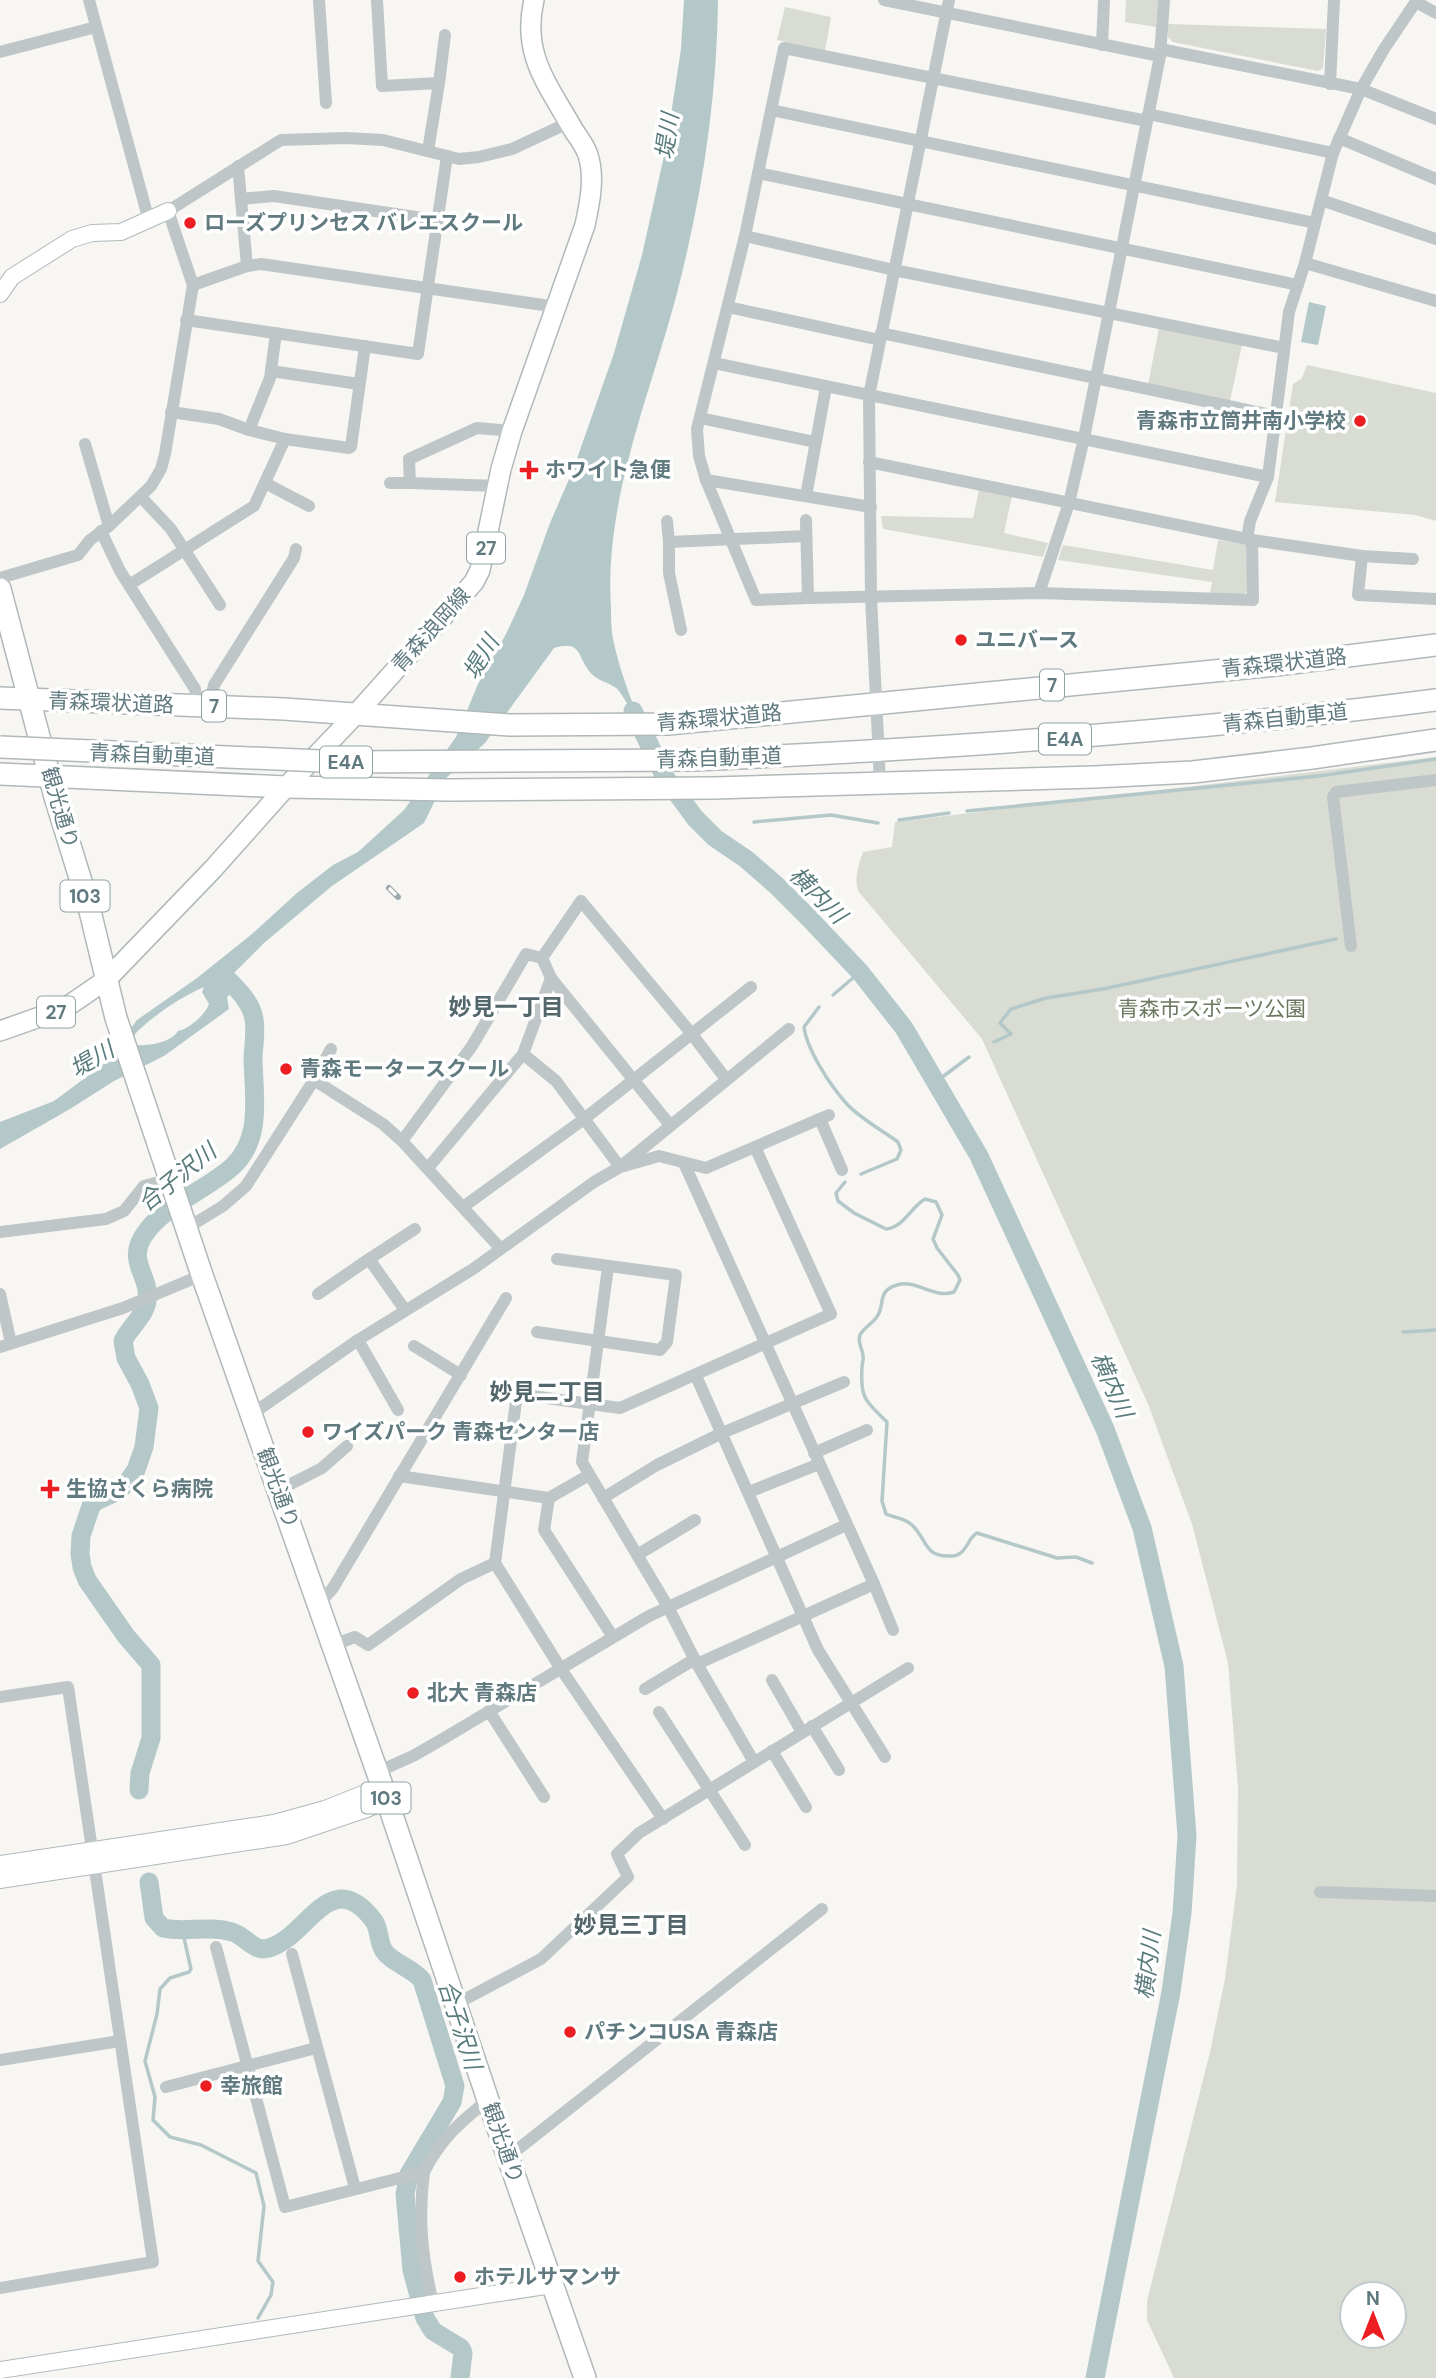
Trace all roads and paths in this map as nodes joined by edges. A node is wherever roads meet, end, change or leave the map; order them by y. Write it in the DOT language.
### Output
graph roads {
  1 [pos="89,0"];
  2 [pos="377,0"];
  3 [pos="534,0"];
  4 [pos="884,0"];
  5 [pos="949,0"];
  6 [pos="1104,0"];
  7 [pos="1164,0"];
  8 [pos="1334,0"];
  9 [pos="322,1"];
  10 [pos="1417,1"];
  11 [pos="1436,13"];
  12 [pos="946,14"];
  13 [pos="96,27"];
  14 [pos="445,35"];
  15 [pos="1102,45"];
  16 [pos="0,52"];
  17 [pos="1160,53"];
  18 [pos="933,78"];
  19 [pos="439,83"];
  20 [pos="1330,84"];
  21 [pos="1361,89"];
  22 [pos="326,103"];
  23 [pos="772,110"];
  24 [pos="1148,118"];
  25 [pos="1436,119"];
  26 [pos="569,122"];
  27 [pos="1339,138"];
  28 [pos="920,142"];
  29 [pos="428,151"];
  30 [pos="1333,153"];
  31 [pos="447,156"];
  32 [pos="238,166"];
  33 [pos="758,173"];
  34 [pos="1436,179"];
  35 [pos="1134,185"];
  36 [pos="241,199"];
  37 [pos="1321,200"];
  38 [pos="907,205"];
  39 [pos="168,211"];
  40 [pos="436,220"];
  41 [pos="149,221"];
  42 [pos="1315,223"];
  43 [pos="745,236"];
  44 [pos="1436,239"];
  45 [pos="1121,248"];
  46 [pos="1305,263"];
  47 [pos="247,266"];
  48 [pos="894,270"];
  49 [pos="193,285"];
  50 [pos="1298,285"];
  51 [pos="427,289"];
  52 [pos="0,294"];
  53 [pos="1436,301"];
  54 [pos="557,307"];
  55 [pos="728,307"];
  56 [pos="1109,312"];
  57 [pos="186,320"];
  58 [pos="276,333"];
  59 [pos="881,337"];
  60 [pos="365,346"];
  61 [pos="1284,348"];
  62 [pos="714,363"];
  63 [pos="271,371"];
  64 [pos="1096,380"];
  65 [pos="359,384"];
  66 [pos="826,387"];
  67 [pos="869,396"];
  68 [pos="171,412"];
  69 [pos="1276,416"];
  70 [pos="700,418"];
  71 [pos="249,430"];
  72 [pos="512,431"];
  73 [pos="1084,438"];
  74 [pos="285,439"];
  75 [pos="815,442"];
  76 [pos="85,444"];
  77 [pos="869,462"];
  78 [pos="1268,477"];
  79 [pos="706,480"];
  80 [pos="265,483"];
  81 [pos="390,483"];
  82 [pos="410,483"];
  83 [pos="498,486"];
  84 [pos="806,496"];
  85 [pos="141,497"];
  86 [pos="1069,503"];
  87 [pos="309,506"];
  88 [pos="871,507"];
  89 [pos="806,520"];
  90 [pos="667,521"];
  91 [pos="105,529"];
  92 [pos="806,536"];
  93 [pos="730,539"];
  94 [pos="1249,540"];
  95 [pos="669,541"];
  96 [pos="296,549"];
  97 [pos="185,551"];
  98 [pos="1363,556"];
  99 [pos="1413,559"];
  100 [pos="0,578"];
  101 [pos="129,585"];
  102 [pos="0,589"];
  103 [pos="1039,593"];
  104 [pos="871,597"];
  105 [pos="807,598"];
  106 [pos="1436,599"];
  107 [pos="220,605"];
  108 [pos="5,619"];
  109 [pos="681,630"];
  110 [pos="1436,645"];
  111 [pos="0,698"];
  112 [pos="29,700"];
  113 [pos="1436,700"];
  114 [pos="876,703"];
  115 [pos="203,706"];
  116 [pos="357,713"];
  117 [pos="878,739"];
  118 [pos="1436,740"];
  119 [pos="0,747"];
  120 [pos="0,774"];
  121 [pos="50,776"];
  122 [pos="1436,780"];
  123 [pos="286,787"];
  124 [pos="1351,946"];
  125 [pos="542,958"];
  126 [pos="551,978"];
  127 [pos="106,981"];
  128 [pos="751,987"];
  129 [pos="789,1029"];
  130 [pos="0,1031"];
  131 [pos="691,1032"];
  132 [pos="331,1049"];
  133 [pos="523,1054"];
  134 [pos="633,1079"];
  135 [pos="726,1079"];
  136 [pos="314,1080"];
  137 [pos="584,1119"];
  138 [pos="670,1125"];
  139 [pos="402,1141"];
  140 [pos="755,1147"];
  141 [pos="684,1163"];
  142 [pos="620,1167"];
  143 [pos="428,1168"];
  144 [pos="842,1170"];
  145 [pos="171,1181"];
  146 [pos="463,1208"];
  147 [pos="186,1224"];
  148 [pos="415,1229"];
  149 [pos="0,1232"];
  150 [pos="500,1248"];
  151 [pos="369,1259"];
  152 [pos="557,1259"];
  153 [pos="608,1267"];
  154 [pos="202,1275"];
  155 [pos="0,1294"];
  156 [pos="318,1294"];
  157 [pos="506,1298"];
  158 [pos="405,1310"];
  159 [pos="537,1332"];
  160 [pos="358,1340"];
  161 [pos="597,1340"];
  162 [pos="766,1343"];
  163 [pos="6,1345"];
  164 [pos="414,1346"];
  165 [pos="461,1375"];
  166 [pos="695,1376"];
  167 [pos="844,1382"];
  168 [pos="793,1403"];
  169 [pos="589,1404"];
  170 [pos="398,1410"];
  171 [pos="252,1414"];
  172 [pos="867,1430"];
  173 [pos="722,1433"];
  174 [pos="347,1446"];
  175 [pos="816,1458"];
  176 [pos="589,1475"];
  177 [pos="399,1476"];
  178 [pos="503,1489"];
  179 [pos="279,1490"];
  180 [pos="749,1492"];
  181 [pos="549,1497"];
  182 [pos="603,1498"];
  183 [pos="695,1520"];
  184 [pos="846,1525"];
  185 [pos="637,1555"];
  186 [pos="777,1558"];
  187 [pos="495,1563"];
  188 [pos="874,1584"];
  189 [pos="319,1604"];
  190 [pos="668,1607"];
  191 [pos="802,1618"];
  192 [pos="893,1630"];
  193 [pos="613,1637"];
  194 [pos="333,1645"];
  195 [pos="696,1662"];
  196 [pos="908,1668"];
  197 [pos="561,1669"];
  198 [pos="772,1680"];
  199 [pos="645,1689"];
  200 [pos="0,1697"];
  201 [pos="851,1701"];
  202 [pos="489,1711"];
  203 [pos="659,1712"];
  204 [pos="807,1729"];
  205 [pos="772,1751"];
  206 [pos="885,1757"];
  207 [pos="754,1762"];
  208 [pos="839,1770"];
  209 [pos="377,1772"];
  210 [pos="709,1790"];
  211 [pos="385,1794"];
  212 [pos="544,1797"];
  213 [pos="806,1807"];
  214 [pos="663,1819"];
  215 [pos="746,1845"];
  216 [pos="94,1858"];
  217 [pos="0,1864"];
  218 [pos="0,1880"];
  219 [pos="1320,1892"];
  220 [pos="1436,1896"];
  221 [pos="822,1909"];
  222 [pos="216,1947"];
  223 [pos="292,1954"];
  224 [pos="456,2004"];
  225 [pos="120,2041"];
  226 [pos="316,2048"];
  227 [pos="0,2060"];
  228 [pos="248,2066"];
  229 [pos="166,2087"];
  230 [pos="488,2100"];
  231 [pos="508,2157"];
  232 [pos="420,2172"];
  233 [pos="355,2188"];
  234 [pos="552,2285"];
  235 [pos="0,2288"];
  236 [pos="426,2304"];
  237 [pos="0,2370"];
  238 [pos="585,2378"];
  1 -- 13 [label="street"];
  2 -- 19 [label="street"];
  3 -- 26 [label="main road, 青森浪岡線 / 27"];
  4 -- 12 [label="street"];
  5 -- 12 [label="street"];
  6 -- 15 [label="street"];
  7 -- 17 [label="street"];
  8 -- 20 [label="street"];
  9 -- 22 [label="street"];
  10 -- 11 [label="street"];
  10 -- 21 [label="street"];
  12 -- 15 [label="street"];
  12 -- 18 [label="street"];
  13 -- 16 [label="street"];
  13 -- 41 [label="street"];
  14 -- 19 [label="street"];
  15 -- 17 [label="street"];
  17 -- 20 [label="street"];
  17 -- 24 [label="street"];
  18 -- 23 [label="street"];
  18 -- 24 [label="street"];
  18 -- 28 [label="street"];
  19 -- 29 [label="street"];
  20 -- 21 [label="street"];
  21 -- 25 [label="street"];
  21 -- 27 [label="street"];
  23 -- 28 [label="street"];
  23 -- 33 [label="street"];
  24 -- 30 [label="street"];
  24 -- 35 [label="street"];
  26 -- 31 [label="street"];
  26 -- 54 [label="main road, 青森浪岡線 / 27"];
  27 -- 30 [label="street"];
  27 -- 34 [label="street"];
  28 -- 35 [label="street"];
  28 -- 38 [label="street"];
  29 -- 31 [label="street"];
  29 -- 32 [label="street"];
  30 -- 37 [label="street"];
  31 -- 40 [label="street"];
  32 -- 36 [label="street"];
  32 -- 39 [label="street"];
  33 -- 38 [label="street"];
  33 -- 43 [label="street"];
  35 -- 42 [label="street"];
  35 -- 45 [label="street"];
  36 -- 40 [label="street"];
  36 -- 47 [label="street"];
  37 -- 42 [label="street"];
  37 -- 44 [label="street"];
  38 -- 45 [label="street"];
  38 -- 48 [label="street"];
  39 -- 41 [label="street"];
  39 -- 49 [label="street"];
  40 -- 51 [label="street"];
  41 -- 52 [label="street"];
  42 -- 46 [label="street"];
  43 -- 48 [label="street"];
  43 -- 55 [label="street"];
  45 -- 50 [label="street"];
  45 -- 56 [label="street"];
  46 -- 50 [label="street"];
  46 -- 53 [label="street"];
  47 -- 49 [label="street"];
  47 -- 51 [label="street"];
  48 -- 56 [label="street"];
  48 -- 59 [label="street"];
  49 -- 57 [label="street"];
  50 -- 61 [label="street"];
  51 -- 54 [label="street"];
  51 -- 60 [label="street"];
  54 -- 72 [label="main road, 青森浪岡線 / 27"];
  55 -- 59 [label="street"];
  55 -- 62 [label="street"];
  56 -- 61 [label="street"];
  56 -- 64 [label="street"];
  57 -- 58 [label="street"];
  57 -- 68 [label="street"];
  58 -- 60 [label="street"];
  58 -- 63 [label="street"];
  59 -- 64 [label="street"];
  59 -- 67 [label="street"];
  60 -- 65 [label="street"];
  61 -- 69 [label="street"];
  62 -- 66 [label="street"];
  62 -- 70 [label="street"];
  63 -- 65 [label="street"];
  63 -- 71 [label="street"];
  64 -- 69 [label="street"];
  64 -- 73 [label="street"];
  65 -- 74 [label="street"];
  66 -- 67 [label="street"];
  66 -- 75 [label="street"];
  67 -- 73 [label="street"];
  67 -- 77 [label="street"];
  68 -- 71 [label="street"];
  68 -- 85 [label="street"];
  69 -- 78 [label="street"];
  70 -- 75 [label="street"];
  70 -- 79 [label="street"];
  71 -- 74 [label="street"];
  72 -- 82 [label="street"];
  72 -- 83 [label="main road, 青森浪岡線 / 27"];
  73 -- 78 [label="street"];
  73 -- 86 [label="street"];
  74 -- 80 [label="street"];
  75 -- 84 [label="street"];
  76 -- 91 [label="street"];
  77 -- 86 [label="street"];
  77 -- 88 [label="street"];
  78 -- 94 [label="street"];
  79 -- 84 [label="street"];
  79 -- 93 [label="street"];
  80 -- 87 [label="street"];
  80 -- 97 [label="street"];
  81 -- 82 [label="street"];
  82 -- 83 [label="street"];
  83 -- 116 [label="main road, 青森浪岡線 / 27"];
  84 -- 88 [label="street"];
  85 -- 91 [label="street"];
  85 -- 97 [label="street"];
  86 -- 94 [label="street"];
  86 -- 103 [label="street"];
  88 -- 104 [label="street"];
  89 -- 92 [label="street"];
  90 -- 95 [label="street"];
  91 -- 100 [label="street"];
  91 -- 101 [label="street"];
  92 -- 93 [label="street"];
  92 -- 105 [label="street"];
  93 -- 95 [label="street"];
  93 -- 105 [label="street"];
  94 -- 98 [label="street"];
  94 -- 103 [label="street"];
  95 -- 109 [label="street"];
  96 -- 115 [label="street"];
  97 -- 101 [label="street"];
  97 -- 107 [label="street"];
  98 -- 99 [label="street"];
  98 -- 106 [label="street"];
  101 -- 115 [label="street"];
  102 -- 108 [label="highway, 観光通り / 103"];
  103 -- 104 [label="street"];
  104 -- 105 [label="street"];
  104 -- 114 [label="street"];
  108 -- 112 [label="highway, 観光通り / 103"];
  110 -- 114 [label="highway, 青森環状道路 / 7"];
  111 -- 112 [label="highway, 青森環状道路 / 7"];
  112 -- 115 [label="highway, 青森環状道路 / 7"];
  112 -- 121 [label="highway, 観光通り / 103"];
  113 -- 119 [label="highway, 青森自動車道 / E4A, bridge"];
  114 -- 116 [label="highway, 青森環状道路 / 7"];
  114 -- 117 [label="street"];
  115 -- 116 [label="highway, 青森環状道路 / 7"];
  116 -- 123 [label="main road, 青森浪岡線 / 27"];
  118 -- 123 [label="highway"];
  120 -- 121 [label="highway"];
  121 -- 123 [label="highway"];
  121 -- 127 [label="highway, 観光通り / 103"];
  122 -- 124 [label="street"];
  123 -- 127 [label="main road, 青森浪岡線 / 27"];
  125 -- 126 [label="street"];
  125 -- 131 [label="street"];
  125 -- 139 [label="street"];
  126 -- 133 [label="street"];
  126 -- 134 [label="street"];
  127 -- 130 [label="main road, 青森浪岡線 / 27"];
  127 -- 145 [label="highway, 観光通り / 103"];
  128 -- 131 [label="street"];
  129 -- 135 [label="street"];
  131 -- 134 [label="street"];
  131 -- 135 [label="street"];
  132 -- 136 [label="street"];
  133 -- 137 [label="street"];
  133 -- 143 [label="street"];
  134 -- 137 [label="street"];
  134 -- 138 [label="street"];
  135 -- 138 [label="street"];
  136 -- 139 [label="street"];
  136 -- 147 [label="street"];
  137 -- 142 [label="street"];
  137 -- 146 [label="street"];
  138 -- 142 [label="street"];
  139 -- 143 [label="street"];
  140 -- 141 [label="street"];
  140 -- 144 [label="street"];
  140 -- 162 [label="street"];
  141 -- 142 [label="street"];
  141 -- 162 [label="street"];
  142 -- 150 [label="street"];
  143 -- 146 [label="street"];
  145 -- 147 [label="highway, 観光通り / 103"];
  145 -- 149 [label="street"];
  146 -- 150 [label="street"];
  147 -- 154 [label="highway, 観光通り / 103"];
  148 -- 151 [label="street"];
  150 -- 158 [label="street"];
  151 -- 156 [label="street"];
  151 -- 158 [label="street"];
  152 -- 153 [label="street"];
  153 -- 161 [label="street"];
  153 -- 161 [label="street"];
  154 -- 163 [label="street"];
  154 -- 171 [label="highway, 観光通り / 103"];
  155 -- 163 [label="street"];
  157 -- 165 [label="street"];
  158 -- 160 [label="street"];
  159 -- 161 [label="street"];
  160 -- 170 [label="street"];
  160 -- 171 [label="street"];
  161 -- 169 [label="street"];
  162 -- 166 [label="street"];
  162 -- 168 [label="street"];
  164 -- 165 [label="street"];
  165 -- 177 [label="street"];
  166 -- 169 [label="street"];
  166 -- 173 [label="street"];
  167 -- 168 [label="street"];
  168 -- 173 [label="street"];
  168 -- 175 [label="street"];
  169 -- 176 [label="street"];
  169 -- 178 [label="street"];
  171 -- 179 [label="highway, 観光通り / 103"];
  172 -- 175 [label="street"];
  173 -- 180 [label="street"];
  173 -- 182 [label="street"];
  174 -- 179 [label="street"];
  175 -- 180 [label="street"];
  175 -- 184 [label="street"];
  176 -- 181 [label="street"];
  176 -- 182 [label="street"];
  177 -- 178 [label="street"];
  177 -- 189 [label="street"];
  178 -- 181 [label="street"];
  178 -- 187 [label="street"];
  179 -- 189 [label="highway, 観光通り / 103"];
  180 -- 186 [label="street"];
  181 -- 193 [label="street"];
  182 -- 185 [label="street"];
  183 -- 185 [label="street"];
  184 -- 186 [label="street"];
  184 -- 188 [label="street"];
  185 -- 190 [label="street"];
  186 -- 190 [label="street"];
  186 -- 191 [label="street"];
  187 -- 194 [label="street"];
  187 -- 197 [label="street"];
  188 -- 191 [label="street"];
  188 -- 192 [label="street"];
  189 -- 194 [label="highway, 観光通り / 103"];
  190 -- 193 [label="street"];
  190 -- 195 [label="street"];
  191 -- 195 [label="street"];
  191 -- 201 [label="street"];
  193 -- 197 [label="street"];
  194 -- 209 [label="highway, 観光通り / 103"];
  195 -- 199 [label="street"];
  195 -- 207 [label="street"];
  196 -- 201 [label="street"];
  197 -- 202 [label="street"];
  197 -- 214 [label="street"];
  198 -- 204 [label="street"];
  200 -- 216 [label="street"];
  201 -- 204 [label="street"];
  201 -- 206 [label="street"];
  202 -- 209 [label="street"];
  202 -- 212 [label="street"];
  203 -- 210 [label="street"];
  204 -- 205 [label="street"];
  204 -- 208 [label="street"];
  205 -- 207 [label="street"];
  205 -- 213 [label="street"];
  207 -- 210 [label="street"];
  209 -- 211 [label="highway, 観光通り / 103"];
  210 -- 214 [label="street"];
  210 -- 215 [label="street"];
  211 -- 216 [label="street"];
  211 -- 224 [label="highway, 観光通り / 103"];
  214 -- 224 [label="street"];
  216 -- 217 [label="street"];
  216 -- 218 [label="street"];
  216 -- 225 [label="street"];
  219 -- 220 [label="street"];
  221 -- 231 [label="street"];
  222 -- 228 [label="street"];
  223 -- 226 [label="street"];
  224 -- 230 [label="highway, 観光通り / 103"];
  225 -- 227 [label="street"];
  225 -- 235 [label="street"];
  226 -- 228 [label="street"];
  226 -- 233 [label="street"];
  228 -- 229 [label="street"];
  228 -- 233 [label="street"];
  230 -- 231 [label="highway, 観光通り / 103"];
  230 -- 232 [label="street"];
  231 -- 234 [label="highway, 観光通り / 103"];
  232 -- 233 [label="street"];
  232 -- 236 [label="street"];
  234 -- 236 [label="street"];
  234 -- 238 [label="highway, 観光通り / 103"];
  236 -- 237 [label="street"];
}
